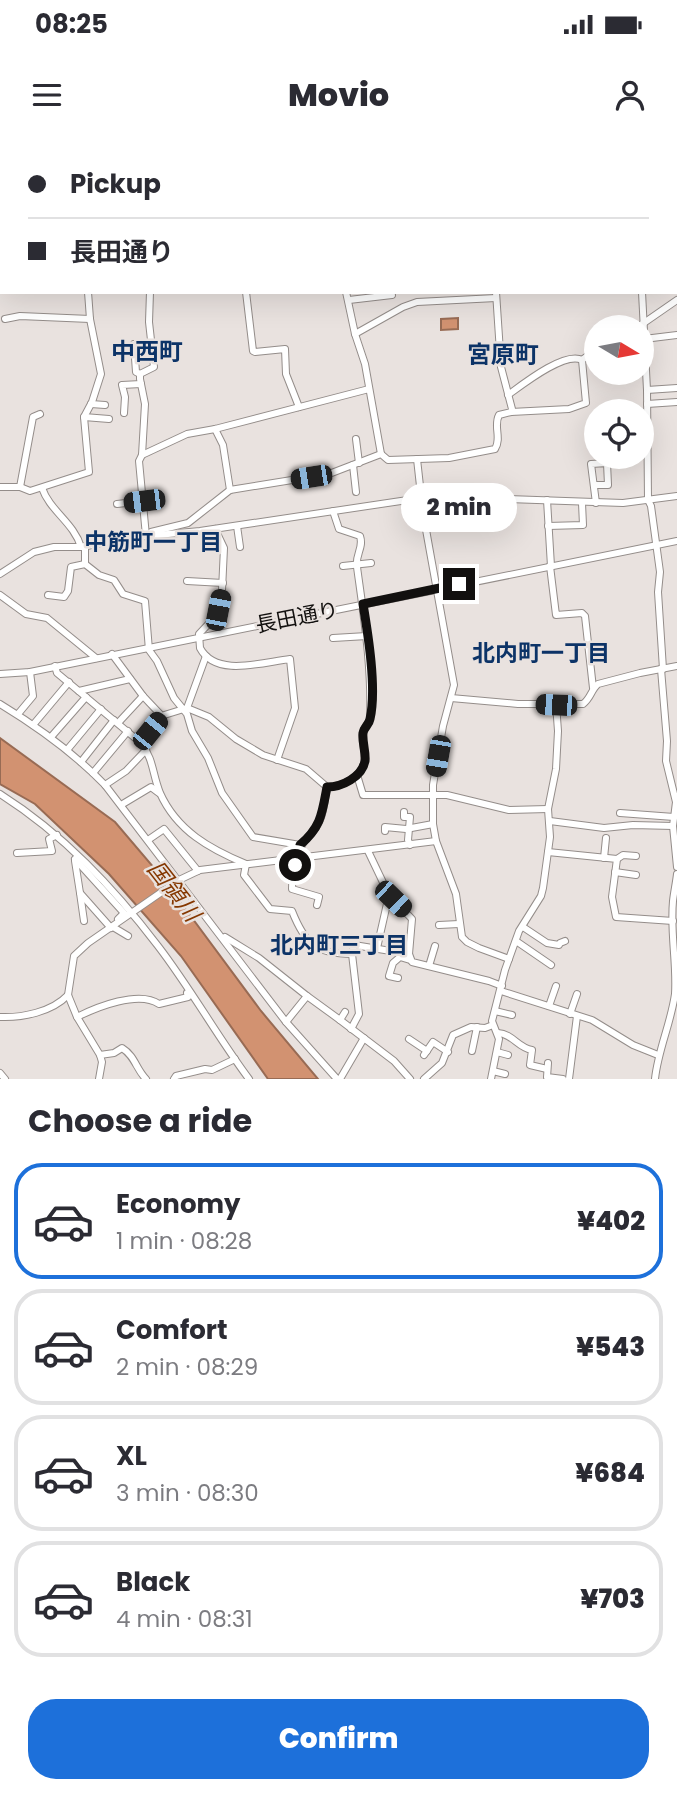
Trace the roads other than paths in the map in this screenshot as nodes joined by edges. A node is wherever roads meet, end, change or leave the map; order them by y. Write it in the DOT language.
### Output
graph roads {
  1 [pos="88,294"];
  2 [pos="150,294"];
  3 [pos="246,294"];
  4 [pos="347,294"];
  5 [pos="642,294"];
  6 [pos="392,295"];
  7 [pos="496,295"];
  8 [pos="349,300"];
  9 [pos="677,300"];
  10 [pos="641,315"];
  11 [pos="654,316"];
  12 [pos="5,319"];
  13 [pos="90,319"];
  14 [pos="355,334"];
  15 [pos="677,335"];
  16 [pos="654,338"];
  17 [pos="134,344"];
  18 [pos="582,360"];
  19 [pos="140,374"];
  20 [pos="141,384"];
  21 [pos="648,385"];
  22 [pos="677,388"];
  23 [pos="369,389"];
  24 [pos="648,390"];
  25 [pos="508,395"];
  26 [pos="647,399"];
  27 [pos="677,402"];
  28 [pos="91,404"];
  29 [pos="654,404"];
  30 [pos="105,405"];
  31 [pos="299,407"];
  32 [pos="511,412"];
  33 [pos="124,413"];
  34 [pos="40,414"];
  35 [pos="84,417"];
  36 [pos="109,419"];
  37 [pos="215,429"];
  38 [pos="356,439"];
  39 [pos="381,454"];
  40 [pos="142,455"];
  41 [pos="417,459"];
  42 [pos="356,464"];
  43 [pos="648,469"];
  44 [pos="595,485"];
  45 [pos="0,487"];
  46 [pos="20,487"];
  47 [pos="41,488"];
  48 [pos="230,490"];
  49 [pos="356,492"];
  50 [pos="677,496"];
  51 [pos="421,498"];
  52 [pos="547,500"];
  53 [pos="648,500"];
  54 [pos="144,501"];
  55 [pos="582,503"];
  56 [pos="596,503"];
  57 [pos="117,504"];
  58 [pos="333,511"];
  59 [pos="237,526"];
  60 [pos="548,526"];
  61 [pos="215,529"];
  62 [pos="146,535"];
  63 [pos="677,541"];
  64 [pos="656,545"];
  65 [pos="83,547"];
  66 [pos="240,547"];
  67 [pos="371,563"];
  68 [pos="85,564"];
  69 [pos="356,564"];
  70 [pos="343,566"];
  71 [pos="551,566"];
  72 [pos="0,573"];
  73 [pos="187,581"];
  74 [pos="223,583"];
  75 [pos="436,589"];
  76 [pos="0,595"];
  77 [pos="48,595"];
  78 [pos="363,604"];
  79 [pos="367,636"];
  80 [pos="198,637"];
  81 [pos="333,638"];
  82 [pos="148,646"];
  83 [pos="112,654"];
  84 [pos="206,656"];
  85 [pos="96,658"];
  86 [pos="55,666"];
  87 [pos="677,666"];
  88 [pos="662,669"];
  89 [pos="30,672"];
  90 [pos="0,674"];
  91 [pos="130,680"];
  92 [pos="69,682"];
  93 [pos="593,688"];
  94 [pos="79,691"];
  95 [pos="143,696"];
  96 [pos="86,697"];
  97 [pos="451,698"];
  98 [pos="0,704"];
  99 [pos="556,705"];
  100 [pos="101,709"];
  101 [pos="185,709"];
  102 [pos="18,715"];
  103 [pos="161,716"];
  104 [pos="116,722"];
  105 [pos="33,725"];
  106 [pos="128,732"];
  107 [pos="51,737"];
  108 [pos="141,743"];
  109 [pos="67,750"];
  110 [pos="146,750"];
  111 [pos="277,760"];
  112 [pos="81,762"];
  113 [pos="93,773"];
  114 [pos="357,775"];
  115 [pos="105,785"];
  116 [pos="327,787"];
  117 [pos="0,794"];
  118 [pos="161,794"];
  119 [pos="433,794"];
  120 [pos="676,802"];
  121 [pos="121,805"];
  122 [pos="548,809"];
  123 [pos="404,812"];
  124 [pos="620,813"];
  125 [pos="674,817"];
  126 [pos="550,821"];
  127 [pos="433,824"];
  128 [pos="673,826"];
  129 [pos="409,828"];
  130 [pos="385,831"];
  131 [pos="57,835"];
  132 [pos="606,838"];
  133 [pos="148,839"];
  134 [pos="436,841"];
  135 [pos="300,845"];
  136 [pos="410,845"];
  137 [pos="73,849"];
  138 [pos="368,851"];
  139 [pos="548,852"];
  140 [pos="17,853"];
  141 [pos="636,856"];
  142 [pos="296,858"];
  143 [pos="604,858"];
  144 [pos="75,859"];
  145 [pos="617,859"];
  146 [pos="246,864"];
  147 [pos="677,867"];
  148 [pos="198,871"];
  149 [pos="615,872"];
  150 [pos="677,874"];
  151 [pos="636,875"];
  152 [pos="178,881"];
  153 [pos="80,894"];
  154 [pos="389,895"];
  155 [pos="317,905"];
  156 [pos="652,911"];
  157 [pos="133,913"];
  158 [pos="652,920"];
  159 [pos="673,921"];
  160 [pos="84,922"];
  161 [pos="460,925"];
  162 [pos="440,926"];
  163 [pos="111,927"];
  164 [pos="523,927"];
  165 [pos="220,935"];
  166 [pos="128,936"];
  167 [pos="565,941"];
  168 [pos="516,942"];
  169 [pos="435,946"];
  170 [pos="377,948"];
  171 [pos="352,954"];
  172 [pos="410,957"];
  173 [pos="509,958"];
  174 [pos="676,964"];
  175 [pos="551,965"];
  176 [pos="429,966"];
  177 [pos="398,978"];
  178 [pos="184,984"];
  179 [pos="556,986"];
  180 [pos="501,989"];
  181 [pos="577,994"];
  182 [pos="68,995"];
  183 [pos="676,995"];
  184 [pos="307,996"];
  185 [pos="549,1006"];
  186 [pos="495,1011"];
  187 [pos="345,1012"];
  188 [pos="512,1015"];
  189 [pos="574,1015"];
  190 [pos="0,1017"];
  191 [pos="77,1017"];
  192 [pos="340,1020"];
  193 [pos="286,1022"];
  194 [pos="493,1025"];
  195 [pos="477,1027"];
  196 [pos="351,1029"];
  197 [pos="498,1033"];
  198 [pos="364,1038"];
  199 [pos="409,1039"];
  200 [pos="472,1051"];
  201 [pos="448,1052"];
  202 [pos="497,1052"];
  203 [pos="100,1055"];
  204 [pos="508,1055"];
  205 [pos="657,1055"];
  206 [pos="235,1059"];
  207 [pos="0,1073"];
  208 [pos="505,1074"];
  209 [pos="492,1075"];
  210 [pos="5,1079"];
  211 [pos="99,1079"];
  212 [pos="146,1079"];
  213 [pos="174,1079"];
  214 [pos="249,1079"];
  215 [pos="339,1079"];
  216 [pos="410,1079"];
  217 [pos="424,1079"];
  218 [pos="563,1079"];
  219 [pos="569,1079"];
  220 [pos="655,1079"];
  1 -- 13 [label="street"];
  2 -- 19 [label="street"];
  3 -- 31 [label="street"];
  4 -- 8 [label="street"];
  5 -- 10 [label="street"];
  6 -- 8 [label="street"];
  7 -- 14 [label="street"];
  7 -- 25 [label="street"];
  8 -- 14 [label="street"];
  9 -- 11 [label="street"];
  12 -- 13 [label="street"];
  13 -- 28 [label="street"];
  14 -- 23 [label="street"];
  15 -- 16 [label="street"];
  17 -- 19 [label="street"];
  18 -- 25 [label="street"];
  18 -- 32 [label="street"];
  19 -- 20 [label="street"];
  20 -- 33 [label="street"];
  20 -- 40 [label="street"];
  21 -- 24 [label="street"];
  22 -- 24 [label="street"];
  23 -- 31 [label="street"];
  23 -- 39 [label="street"];
  24 -- 26 [label="street"];
  25 -- 32 [label="street"];
  27 -- 29 [label="street"];
  28 -- 30 [label="street"];
  28 -- 35 [label="street"];
  31 -- 37 [label="street"];
  32 -- 41 [label="street"];
  34 -- 46 [label="street"];
  35 -- 36 [label="street"];
  35 -- 47 [label="street"];
  37 -- 40 [label="street"];
  37 -- 48 [label="street"];
  38 -- 42 [label="street"];
  39 -- 41 [label="street"];
  39 -- 42 [label="street"];
  40 -- 54 [label="street"];
  41 -- 51 [label="street"];
  42 -- 48 [label="street"];
  42 -- 49 [label="street"];
  43 -- 53 [label="street"];
  44 -- 56 [label="street"];
  45 -- 46 [label="street"];
  46 -- 47 [label="street"];
  47 -- 65 [label="street"];
  48 -- 62 [label="street"];
  50 -- 53 [label="street"];
  51 -- 52 [label="street"];
  51 -- 58 [label="street"];
  51 -- 75 [label="street"];
  52 -- 55 [label="street"];
  52 -- 60 [label="street"];
  53 -- 56 [label="street"];
  53 -- 64 [label="street"];
  54 -- 57 [label="street"];
  54 -- 62 [label="street"];
  55 -- 56 [label="street"];
  55 -- 60 [label="street"];
  58 -- 59 [label="street"];
  58 -- 69 [label="street"];
  59 -- 61 [label="street"];
  59 -- 66 [label="street"];
  60 -- 71 [label="street"];
  61 -- 62 [label="street"];
  61 -- 74 [label="street"];
  62 -- 65 [label="street"];
  63 -- 64 [label="street, 長田通り"];
  64 -- 71 [label="street, 長田通り"];
  64 -- 88 [label="street"];
  65 -- 68 [label="street"];
  65 -- 72 [label="street"];
  67 -- 69 [label="street"];
  68 -- 77 [label="street"];
  68 -- 82 [label="street"];
  69 -- 70 [label="street"];
  69 -- 78 [label="street"];
  71 -- 75 [label="street, 長田通り"];
  71 -- 93 [label="street"];
  73 -- 74 [label="street"];
  74 -- 80 [label="street"];
  75 -- 78 [label="street, 長田通り"];
  75 -- 97 [label="street"];
  76 -- 85 [label="street"];
  78 -- 79 [label="street"];
  78 -- 80 [label="street, 長田通り"];
  79 -- 81 [label="street"];
  79 -- 114 [label="street"];
  80 -- 82 [label="street, 長田通り"];
  80 -- 84 [label="street"];
  82 -- 83 [label="street, 長田通り"];
  82 -- 101 [label="street"];
  83 -- 85 [label="street, 長田通り"];
  83 -- 91 [label="street"];
  84 -- 101 [label="street"];
  84 -- 111 [label="street"];
  85 -- 86 [label="street, 長田通り"];
  86 -- 89 [label="street, 長田通り"];
  86 -- 92 [label="street"];
  87 -- 88 [label="street"];
  88 -- 93 [label="street"];
  88 -- 120 [label="street"];
  89 -- 90 [label="street, 長田通り"];
  89 -- 102 [label="street"];
  91 -- 94 [label="street"];
  91 -- 95 [label="street"];
  92 -- 94 [label="street"];
  92 -- 105 [label="street"];
  93 -- 99 [label="street"];
  94 -- 96 [label="street"];
  95 -- 103 [label="street"];
  95 -- 104 [label="street"];
  96 -- 100 [label="street"];
  96 -- 107 [label="street"];
  97 -- 99 [label="street"];
  97 -- 119 [label="street"];
  98 -- 102 [label="street"];
  99 -- 122 [label="street"];
  100 -- 104 [label="street"];
  100 -- 109 [label="street"];
  101 -- 103 [label="street"];
  101 -- 111 [label="street"];
  101 -- 135 [label="street"];
  102 -- 105 [label="street"];
  103 -- 108 [label="street"];
  104 -- 106 [label="street"];
  104 -- 112 [label="street"];
  105 -- 107 [label="street"];
  106 -- 108 [label="street"];
  106 -- 113 [label="street"];
  107 -- 109 [label="street"];
  108 -- 110 [label="street"];
  109 -- 112 [label="street"];
  110 -- 115 [label="street"];
  110 -- 118 [label="street"];
  111 -- 116 [label="street"];
  112 -- 113 [label="street"];
  113 -- 115 [label="street"];
  114 -- 116 [label="street"];
  114 -- 119 [label="street"];
  115 -- 121 [label="street"];
  116 -- 135 [label="street"];
  117 -- 131 [label="street"];
  118 -- 121 [label="street"];
  118 -- 146 [label="street"];
  119 -- 122 [label="street"];
  119 -- 127 [label="street"];
  120 -- 125 [label="street"];
  121 -- 133 [label="street"];
  122 -- 126 [label="street"];
  123 -- 129 [label="street"];
  124 -- 125 [label="street"];
  125 -- 128 [label="street"];
  126 -- 128 [label="street"];
  126 -- 139 [label="street"];
  127 -- 129 [label="street"];
  127 -- 134 [label="street"];
  128 -- 147 [label="street"];
  129 -- 130 [label="street"];
  129 -- 136 [label="street"];
  131 -- 137 [label="street"];
  131 -- 140 [label="street"];
  132 -- 143 [label="street"];
  133 -- 148 [label="street"];
  133 -- 152 [label="street"];
  134 -- 136 [label="street"];
  134 -- 161 [label="street"];
  135 -- 142 [label="street"];
  136 -- 138 [label="street"];
  137 -- 144 [label="street"];
  137 -- 157 [label="street"];
  138 -- 142 [label="street"];
  138 -- 154 [label="street"];
  139 -- 143 [label="street"];
  139 -- 164 [label="street"];
  141 -- 145 [label="street"];
  142 -- 146 [label="street"];
  142 -- 155 [label="street"];
  143 -- 145 [label="street"];
  144 -- 153 [label="street"];
  144 -- 163 [label="street"];
  145 -- 149 [label="street"];
  146 -- 148 [label="street"];
  146 -- 171 [label="street"];
  148 -- 152 [label="street"];
  149 -- 151 [label="street"];
  149 -- 158 [label="street"];
  150 -- 159 [label="street"];
  152 -- 157 [label="street"];
  152 -- 165 [label="street"];
  153 -- 160 [label="street"];
  153 -- 163 [label="street"];
  154 -- 170 [label="street"];
  154 -- 172 [label="street"];
  156 -- 158 [label="street"];
  157 -- 163 [label="street"];
  157 -- 178 [label="street"];
  158 -- 159 [label="street"];
  159 -- 174 [label="street"];
  161 -- 162 [label="street"];
  161 -- 173 [label="street"];
  163 -- 166 [label="street"];
  163 -- 182 [label="street"];
  164 -- 167 [label="street"];
  164 -- 168 [label="street"];
  165 -- 184 [label="street"];
  165 -- 193 [label="street"];
  168 -- 173 [label="street"];
  168 -- 175 [label="street"];
  169 -- 176 [label="street"];
  170 -- 171 [label="street"];
  170 -- 172 [label="street"];
  171 -- 196 [label="street"];
  172 -- 176 [label="street"];
  172 -- 177 [label="street"];
  173 -- 180 [label="street"];
  174 -- 183 [label="street"];
  176 -- 180 [label="street"];
  178 -- 191 [label="street"];
  178 -- 206 [label="street"];
  179 -- 185 [label="street"];
  180 -- 185 [label="street"];
  180 -- 186 [label="street"];
  181 -- 189 [label="street"];
  182 -- 190 [label="street"];
  182 -- 191 [label="street"];
  183 -- 205 [label="street"];
  184 -- 192 [label="street"];
  184 -- 193 [label="street"];
  185 -- 189 [label="street"];
  186 -- 188 [label="street"];
  186 -- 194 [label="street"];
  187 -- 192 [label="street"];
  189 -- 205 [label="street"];
  189 -- 219 [label="street"];
  191 -- 203 [label="street"];
  192 -- 196 [label="street"];
  193 -- 215 [label="street"];
  194 -- 195 [label="street"];
  194 -- 197 [label="street"];
  195 -- 200 [label="street"];
  195 -- 201 [label="street"];
  196 -- 198 [label="street"];
  197 -- 202 [label="street"];
  197 -- 218 [label="street"];
  198 -- 215 [label="street"];
  198 -- 216 [label="street"];
  199 -- 201 [label="street"];
  201 -- 217 [label="street"];
  202 -- 204 [label="street"];
  202 -- 209 [label="street"];
  203 -- 211 [label="street"];
  203 -- 212 [label="street"];
  205 -- 220 [label="street"];
  206 -- 213 [label="street"];
  206 -- 214 [label="street"];
  207 -- 210 [label="street"];
  208 -- 209 [label="street"];
}
